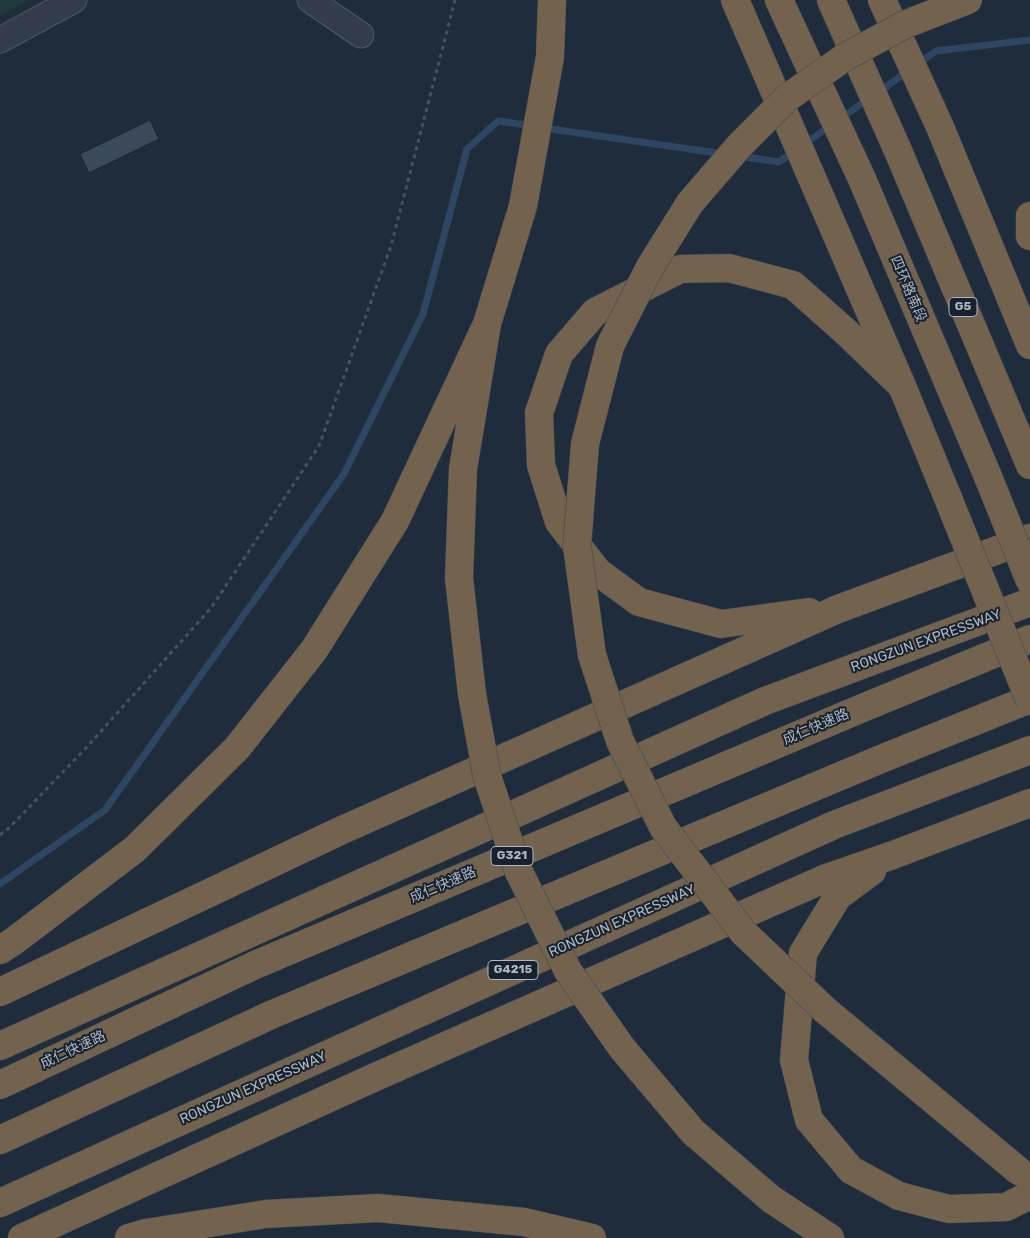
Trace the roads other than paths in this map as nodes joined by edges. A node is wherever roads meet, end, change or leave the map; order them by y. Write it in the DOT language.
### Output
graph roads {
  1 [pos="74,0"];
  2 [pos="310,0"];
  3 [pos="552,0"];
  4 [pos="735,0"];
  5 [pos="779,0"];
  6 [pos="831,0"];
  7 [pos="968,0"];
  8 [pos="883,4"];
  9 [pos="361,35"];
  10 [pos="0,40"];
  11 [pos="1030,216"];
  12 [pos="1030,236"];
  13 [pos="487,324"];
  14 [pos="1030,344"];
  15 [pos="902,386"];
  16 [pos="1029,463"];
  17 [pos="1030,538"];
  18 [pos="1030,581"];
  19 [pos="1030,602"];
  20 [pos="838,609"];
  21 [pos="1030,639"];
  22 [pos="1030,700"];
  23 [pos="1030,750"];
  24 [pos="1030,803"];
  25 [pos="893,855"];
  26 [pos="0,950"];
  27 [pos="0,992"];
  28 [pos="0,1046"];
  29 [pos="0,1085"];
  30 [pos="0,1140"];
  31 [pos="1030,1181"];
  32 [pos="1030,1195"];
  33 [pos="0,1202"];
  34 [pos="22,1238"];
  35 [pos="129,1238"];
  36 [pos="592,1238"];
  37 [pos="830,1238"];
  1 -- 10 [label="street"];
  2 -- 9 [label="street"];
  3 -- 13 [label="highway"];
  4 -- 15 [label="highway"];
  5 -- 18 [label="highway, 四环路南段, bridge"];
  6 -- 16 [label="highway, G5"];
  7 -- 31 [label="highway, bridge"];
  8 -- 14 [label="highway"];
  11 -- 12 [label="highway"];
  13 -- 26 [label="highway"];
  13 -- 37 [label="highway, bridge"];
  15 -- 20 [label="highway"];
  15 -- 22 [label="highway, bridge"];
  17 -- 20 [label="highway"];
  19 -- 28 [label="highway, RONGZUN EXPRESSWAY"];
  20 -- 27 [label="highway"];
  21 -- 29 [label="highway, 成仁快速路 / G321"];
  22 -- 30 [label="highway"];
  23 -- 33 [label="highway, RONGZUN EXPRESSWAY / G4215"];
  24 -- 25 [label="highway"];
  25 -- 32 [label="highway"];
  25 -- 34 [label="highway"];
  35 -- 36 [label="highway"];
}
